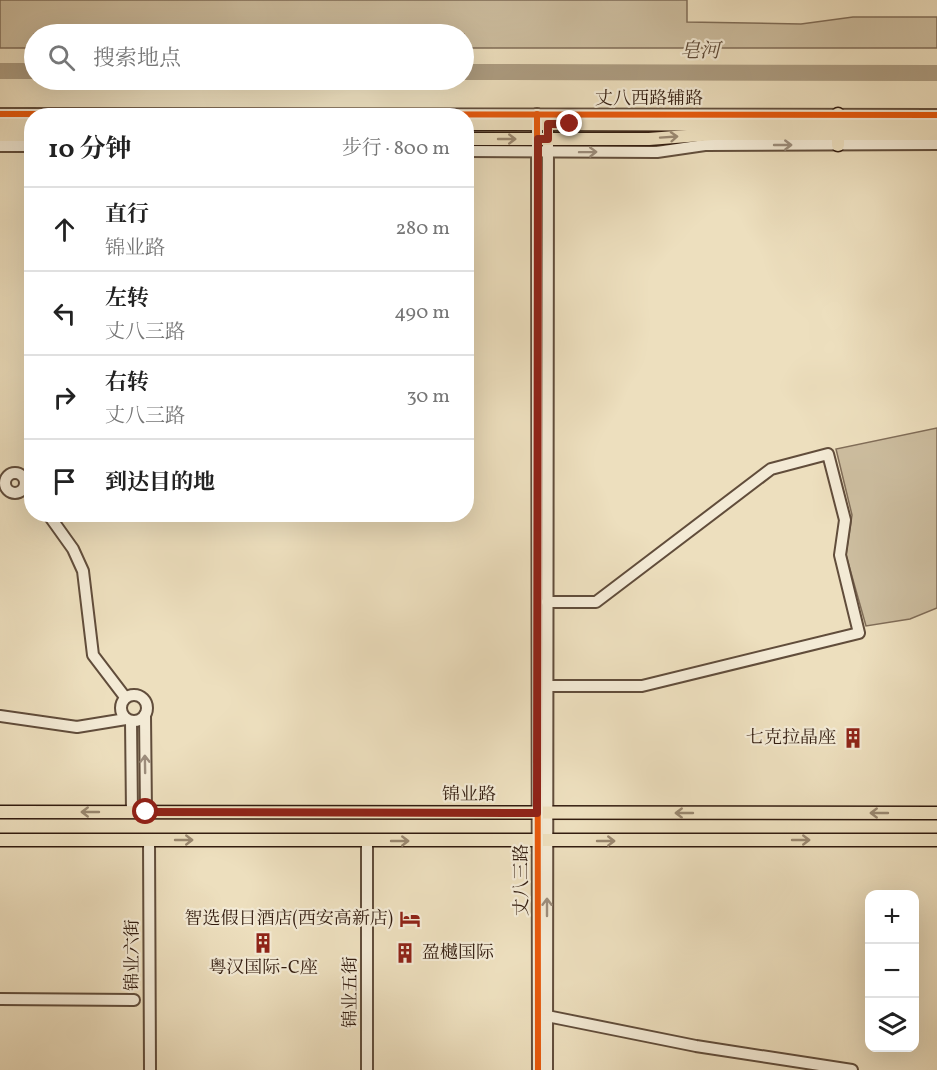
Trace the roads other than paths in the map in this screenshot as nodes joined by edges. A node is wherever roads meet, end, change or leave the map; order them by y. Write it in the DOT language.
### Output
graph roads {
  1 [pos="0,114"];
  2 [pos="24,114"];
  3 [pos="937,115"];
  4 [pos="474,120"];
  5 [pos="541,121"];
  6 [pos="474,124"];
  7 [pos="0,125"];
  8 [pos="24,125"];
  9 [pos="937,125"];
  10 [pos="838,129"];
  11 [pos="937,134"];
  12 [pos="0,135"];
  13 [pos="24,135"];
  14 [pos="474,139"];
  15 [pos="543,139"];
  16 [pos="937,144"];
  17 [pos="0,146"];
  18 [pos="24,146"];
  19 [pos="474,151"];
  20 [pos="543,153"];
  21 [pos="4,472"];
  22 [pos="24,493"];
  23 [pos="54,522"];
  24 [pos="547,602"];
  25 [pos="548,686"];
  26 [pos="125,697"];
  27 [pos="144,715"];
  28 [pos="0,716"];
  29 [pos="128,720"];
  30 [pos="0,812"];
  31 [pos="132,812"];
  32 [pos="146,812"];
  33 [pos="542,813"];
  34 [pos="937,813"];
  35 [pos="0,840"];
  36 [pos="150,840"];
  37 [pos="937,840"];
  38 [pos="367,841"];
  39 [pos="542,841"];
  40 [pos="0,999"];
  41 [pos="134,1000"];
  42 [pos="547,1016"];
  43 [pos="150,1070"];
  44 [pos="367,1070"];
  45 [pos="538,1070"];
  46 [pos="547,1070"];
  47 [pos="852,1070"];
  1 -- 2 [label="street"];
  3 -- 10 [label="street"];
  4 -- 5 [label="street"];
  5 -- 6 [label="main road"];
  5 -- 10 [label="main road"];
  5 -- 15 [label="street, 丈八三路"];
  7 -- 8 [label="main road"];
  9 -- 10 [label="main road"];
  10 -- 11 [label="main road"];
  15 -- 10 [label="main road, one-way"];
  10 -- 16 [label="street"];
  20 -- 10 [label="street, one-way"];
  12 -- 13 [label="main road"];
  14 -- 15 [label="main road, one-way"];
  15 -- 20 [label="street, 丈八三路"];
  17 -- 18 [label="street"];
  19 -- 20 [label="street"];
  20 -- 24 [label="street, 丈八三路"];
  20 -- 33 [label="street, 丈八三路"];
  21 -- 22 [label="street"];
  23 -- 26 [label="street"];
  24 -- 25 [label="street, 丈八三路"];
  24 -- 25 [label="street"];
  25 -- 33 [label="street, 丈八三路"];
  26 -- 27 [label="street"];
  26 -- 29 [label="street"];
  27 -- 29 [label="street"];
  32 -- 27 [label="street, one-way"];
  28 -- 29 [label="street"];
  29 -- 31 [label="street"];
  31 -- 30 [label="main road, 锦业路, one-way"];
  31 -- 32 [label="main road, 锦业路"];
  32 -- 33 [label="main road, 锦业路"];
  34 -- 33 [label="main road, 锦业路, one-way"];
  33 -- 39 [label="street, 丈八三路"];
  35 -- 36 [label="main road"];
  36 -- 38 [label="main road, one-way"];
  36 -- 43 [label="street, 锦业六街"];
  39 -- 37 [label="main road, one-way"];
  38 -- 39 [label="main road, one-way"];
  38 -- 44 [label="street, 锦业五街"];
  42 -- 39 [label="street, 丈八三路, one-way"];
  39 -- 45 [label="street, 丈八三路"];
  40 -- 41 [label="street"];
  42 -- 46 [label="street, 丈八三路"];
  42 -- 47 [label="street"];
}
